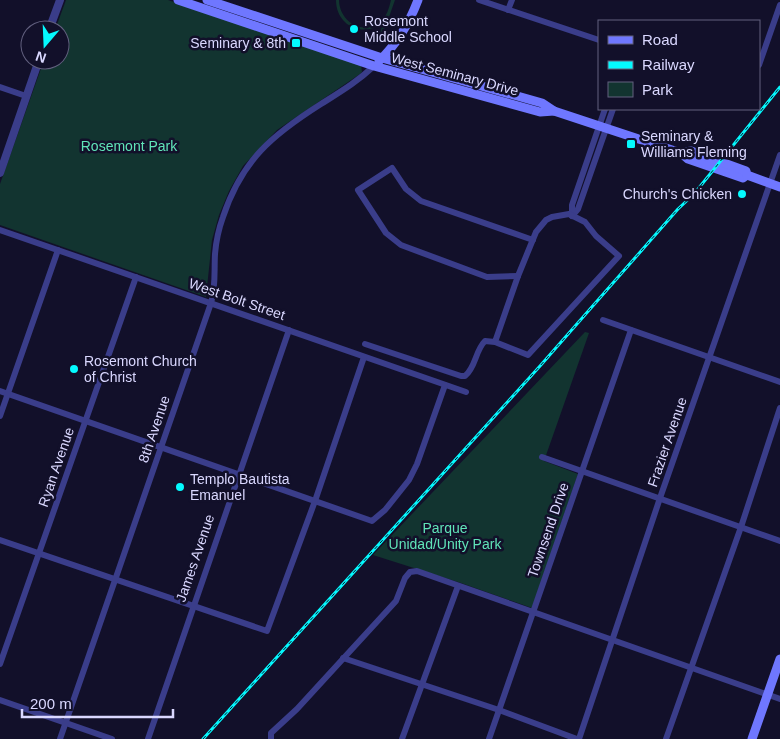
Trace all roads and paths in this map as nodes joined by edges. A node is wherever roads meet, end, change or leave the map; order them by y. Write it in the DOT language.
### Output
graph roads {
  1 [pos="60,0"];
  2 [pos="207,0"];
  3 [pos="418,0"];
  4 [pos="479,0"];
  5 [pos="512,0"];
  6 [pos="182,1"];
  7 [pos="780,5"];
  8 [pos="508,10"];
  9 [pos="53,20"];
  10 [pos="300,31"];
  11 [pos="297,40"];
  12 [pos="598,40"];
  13 [pos="382,58"];
  14 [pos="760,62"];
  15 [pos="374,66"];
  16 [pos="35,70"];
  17 [pos="0,87"];
  18 [pos="26,96"];
  19 [pos="554,110"];
  20 [pos="606,110"];
  21 [pos="612,110"];
  22 [pos="604,126"];
  23 [pos="780,155"];
  24 [pos="0,173"];
  25 [pos="770,183"];
  26 [pos="780,186"];
  27 [pos="572,216"];
  28 [pos="0,230"];
  29 [pos="533,240"];
  30 [pos="58,250"];
  31 [pos="518,276"];
  32 [pos="136,277"];
  33 [pos="211,303"];
  34 [pos="603,320"];
  35 [pos="288,330"];
  36 [pos="631,330"];
  37 [pos="496,342"];
  38 [pos="364,344"];
  39 [pos="364,357"];
  40 [pos="710,357"];
  41 [pos="780,382"];
  42 [pos="445,385"];
  43 [pos="0,391"];
  44 [pos="466,392"];
  45 [pos="8,394"];
  46 [pos="780,408"];
  47 [pos="0,416"];
  48 [pos="86,421"];
  49 [pos="161,447"];
  50 [pos="542,457"];
  51 [pos="582,471"];
  52 [pos="239,474"];
  53 [pos="660,498"];
  54 [pos="315,501"];
  55 [pos="741,527"];
  56 [pos="0,540"];
  57 [pos="780,541"];
  58 [pos="39,553"];
  59 [pos="115,579"];
  60 [pos="458,586"];
  61 [pos="193,606"];
  62 [pos="533,612"];
  63 [pos="612,640"];
  64 [pos="343,658"];
  65 [pos="780,660"];
  66 [pos="0,664"];
  67 [pos="692,667"];
  68 [pos="421,685"];
  69 [pos="768,695"];
  70 [pos="780,699"];
  71 [pos="0,700"];
  72 [pos="499,710"];
  73 [pos="65,723"];
  74 [pos="271,738"];
  75 [pos="60,739"];
  76 [pos="112,739"];
  77 [pos="148,739"];
  78 [pos="402,739"];
  79 [pos="489,739"];
  80 [pos="578,739"];
  81 [pos="666,739"];
  82 [pos="752,739"];
  1 -- 9 [label="street"];
  2 -- 10 [label="main road, West Seminary Drive"];
  3 -- 13 [label="main road"];
  4 -- 8 [label="street"];
  5 -- 8 [label="street"];
  6 -- 11 [label="main road, West Seminary Drive"];
  7 -- 14 [label="street"];
  8 -- 12 [label="street"];
  10 -- 11 [label="main road"];
  10 -- 13 [label="main road, West Seminary Drive"];
  11 -- 15 [label="main road, West Seminary Drive"];
  13 -- 15 [label="main road"];
  13 -- 19 [label="main road, West Seminary Drive"];
  15 -- 19 [label="main road, West Seminary Drive"];
  15 -- 33 [label="street, 8th Avenue"];
  16 -- 18 [label="street"];
  17 -- 18 [label="street"];
  18 -- 24 [label="street"];
  19 -- 22 [label="main road, West Seminary Drive"];
  20 -- 22 [label="street"];
  21 -- 22 [label="street"];
  22 -- 25 [label="main road, West Seminary Drive"];
  22 -- 27 [label="street"];
  23 -- 25 [label="street, Frazier Avenue"];
  25 -- 26 [label="main road, West Seminary Drive"];
  25 -- 40 [label="street, Frazier Avenue"];
  27 -- 29 [label="street"];
  27 -- 37 [label="street"];
  28 -- 30 [label="street, West Bolt Street"];
  29 -- 31 [label="street"];
  29 -- 31 [label="street"];
  30 -- 32 [label="street, West Bolt Street"];
  30 -- 45 [label="street"];
  31 -- 37 [label="street"];
  32 -- 33 [label="street, West Bolt Street"];
  32 -- 48 [label="street, Ryan Avenue"];
  33 -- 35 [label="street, West Bolt Street"];
  33 -- 49 [label="street, 8th Avenue"];
  34 -- 36 [label="street"];
  35 -- 39 [label="street, West Bolt Street"];
  35 -- 52 [label="street, James Avenue"];
  36 -- 40 [label="street"];
  36 -- 51 [label="street, Townsend Drive"];
  37 -- 38 [label="street"];
  39 -- 42 [label="street, West Bolt Street"];
  39 -- 54 [label="street"];
  40 -- 41 [label="street"];
  40 -- 53 [label="street, Frazier Avenue"];
  42 -- 44 [label="street, West Bolt Street"];
  42 -- 54 [label="street"];
  43 -- 45 [label="street"];
  45 -- 47 [label="street"];
  45 -- 48 [label="street"];
  46 -- 55 [label="street"];
  48 -- 49 [label="street"];
  48 -- 58 [label="street, Ryan Avenue"];
  49 -- 52 [label="street"];
  49 -- 59 [label="street, 8th Avenue"];
  50 -- 51 [label="street"];
  51 -- 53 [label="street"];
  51 -- 62 [label="street, Townsend Drive"];
  52 -- 54 [label="street"];
  52 -- 61 [label="street, James Avenue"];
  53 -- 55 [label="street"];
  53 -- 63 [label="street, Frazier Avenue"];
  54 -- 61 [label="street"];
  55 -- 57 [label="street"];
  55 -- 67 [label="street"];
  56 -- 58 [label="street"];
  58 -- 59 [label="street"];
  58 -- 66 [label="street, Ryan Avenue"];
  59 -- 61 [label="street"];
  59 -- 73 [label="street, 8th Avenue"];
  60 -- 62 [label="street"];
  60 -- 64 [label="street"];
  60 -- 68 [label="street"];
  61 -- 77 [label="street, James Avenue"];
  62 -- 63 [label="street"];
  62 -- 72 [label="street, Townsend Drive"];
  63 -- 67 [label="street"];
  63 -- 80 [label="street, Frazier Avenue"];
  64 -- 68 [label="street"];
  64 -- 74 [label="street"];
  65 -- 69 [label="main road"];
  67 -- 69 [label="street"];
  67 -- 81 [label="street"];
  68 -- 72 [label="street"];
  68 -- 78 [label="street"];
  69 -- 70 [label="street"];
  69 -- 82 [label="main road"];
  71 -- 73 [label="street"];
  72 -- 79 [label="street, Townsend Drive"];
  72 -- 80 [label="street"];
  73 -- 75 [label="street, 8th Avenue"];
  73 -- 76 [label="street"];
}
